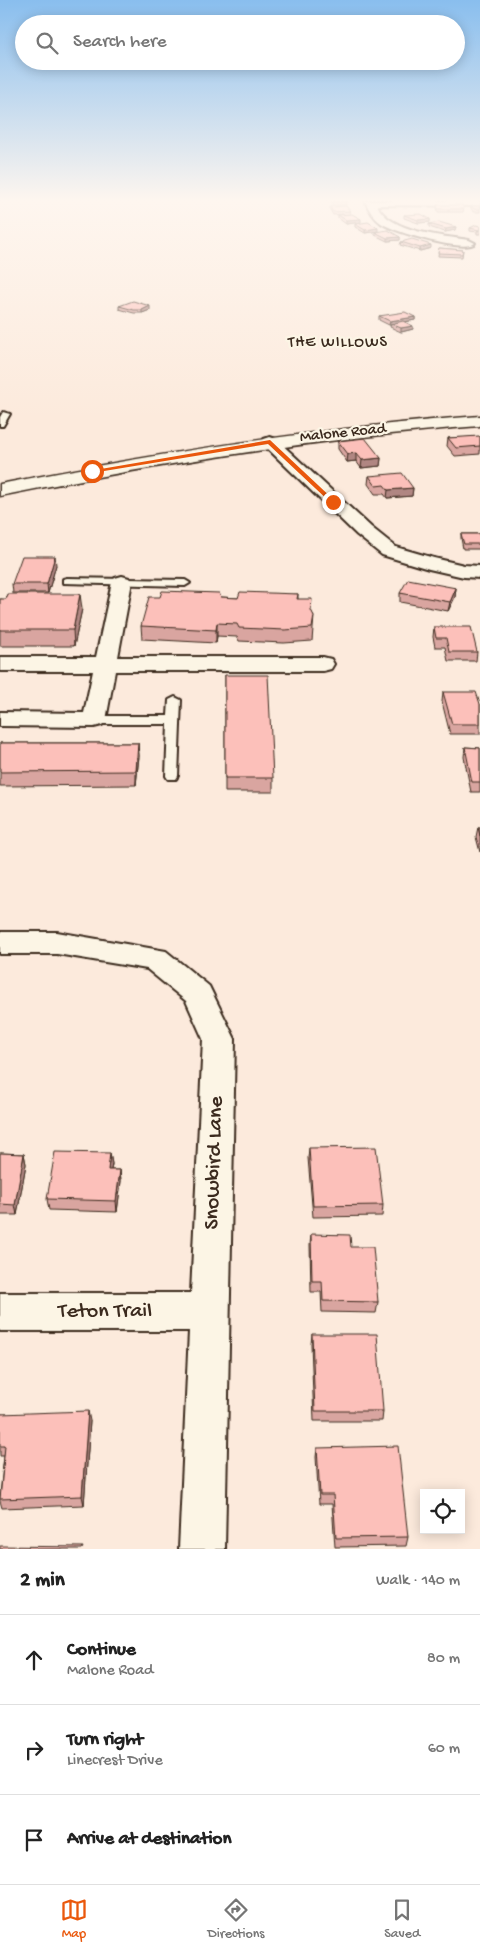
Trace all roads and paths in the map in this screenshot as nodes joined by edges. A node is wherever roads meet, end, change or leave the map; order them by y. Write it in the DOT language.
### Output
graph roads {
  1 [pos="6,414"];
  2 [pos="480,421"];
  3 [pos="0,424"];
  4 [pos="270,442"];
  5 [pos="0,490"];
  6 [pos="480,572"];
  7 [pos="67,581"];
  8 [pos="122,582"];
  9 [pos="185,583"];
  10 [pos="0,664"];
  11 [pos="106,664"];
  12 [pos="324,664"];
  13 [pos="175,700"];
  14 [pos="0,720"];
  15 [pos="94,720"];
  16 [pos="174,720"];
  17 [pos="172,776"];
  18 [pos="0,943"];
  19 [pos="0,1312"];
  20 [pos="210,1312"];
  21 [pos="202,1549"];
  1 -- 3 [label="lane"];
  2 -- 4 [label="street, Malone Road"];
  4 -- 5 [label="street, Malone Road"];
  4 -- 6 [label="street"];
  7 -- 8 [label="lane"];
  8 -- 9 [label="lane"];
  8 -- 11 [label="street"];
  10 -- 11 [label="street"];
  11 -- 12 [label="street"];
  11 -- 15 [label="street"];
  13 -- 16 [label="lane"];
  14 -- 15 [label="street"];
  15 -- 16 [label="lane"];
  16 -- 17 [label="lane"];
  18 -- 20 [label="street, Snowbird Lane"];
  19 -- 20 [label="street, Teton Trail"];
  20 -- 21 [label="street, Snowbird Lane"];
}
